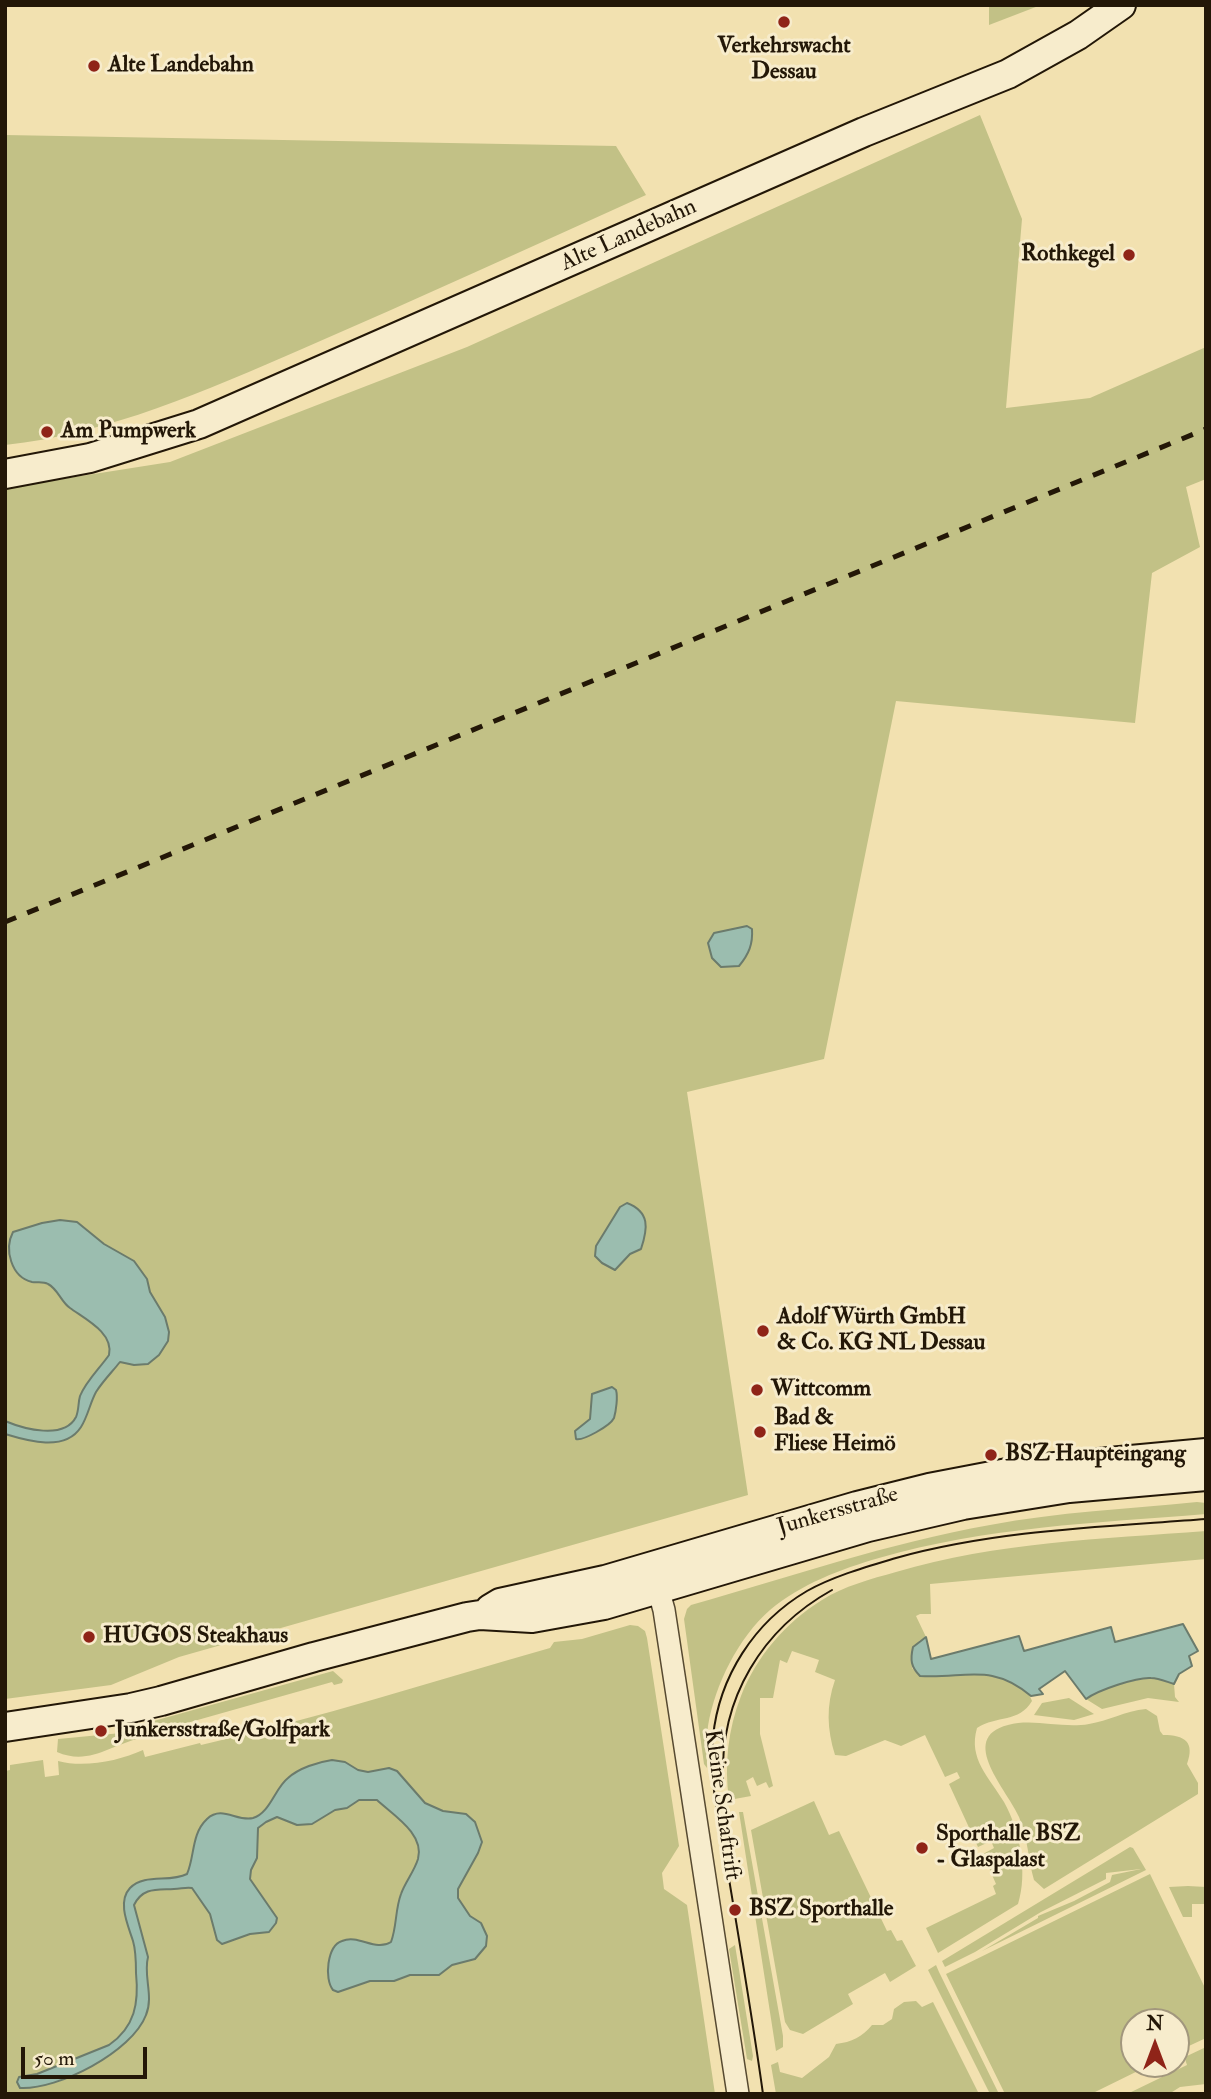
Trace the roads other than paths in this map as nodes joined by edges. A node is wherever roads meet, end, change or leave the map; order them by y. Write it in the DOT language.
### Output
graph roads {
  1 [pos="1121,5"];
  2 [pos="5,474"];
  3 [pos="1206,1452"];
  4 [pos="1206,1476"];
  5 [pos="655,1578"];
  6 [pos="5,1727"];
  7 [pos="738,2094"];
  1 -- 2 [label="main road, Alte Landebahn"];
  3 -- 5 [label="main road, Junkersstraße"];
  4 -- 5 [label="main road, Junkersstraße"];
  5 -- 6 [label="main road, Junkersstraße"];
  5 -- 7 [label="street, Kleine Schaftrift"];
}
